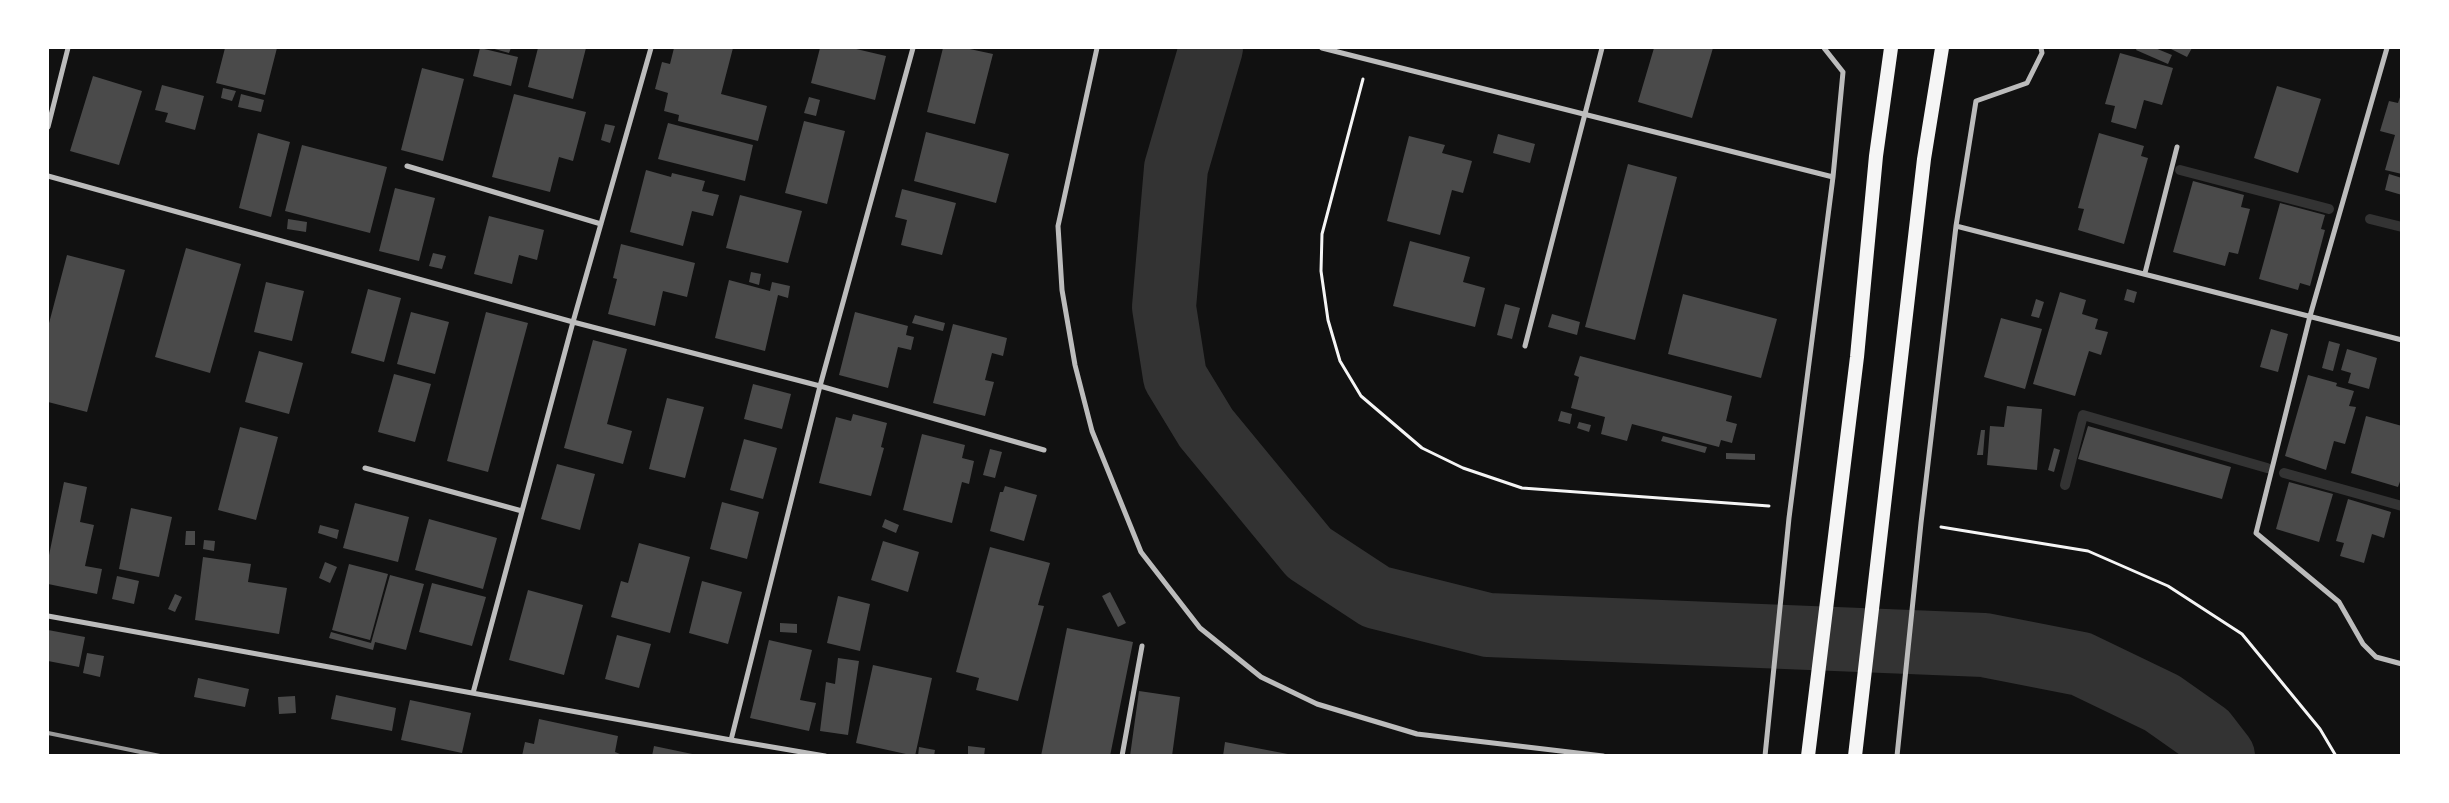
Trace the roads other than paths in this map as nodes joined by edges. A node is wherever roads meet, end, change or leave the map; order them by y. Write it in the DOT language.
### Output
graph roads {
  1 [pos="68,48"];
  2 [pos="651,48"];
  3 [pos="913,48"];
  4 [pos="1097,48"];
  5 [pos="1322,48"];
  6 [pos="1602,48"];
  7 [pos="1824,48"];
  8 [pos="1892,48"];
  9 [pos="1942,48"];
  10 [pos="2041,48"];
  11 [pos="2387,48"];
  12 [pos="1584,114"];
  13 [pos="48,127"];
  14 [pos="2177,147"];
  15 [pos="407,166"];
  16 [pos="48,176"];
  17 [pos="1833,177"];
  18 [pos="601,224"];
  19 [pos="1956,226"];
  20 [pos="2144,274"];
  21 [pos="2310,316"];
  22 [pos="573,322"];
  23 [pos="2402,340"];
  24 [pos="1525,346"];
  25 [pos="820,386"];
  26 [pos="1044,450"];
  27 [pos="364,468"];
  28 [pos="522,511"];
  29 [pos="48,616"];
  30 [pos="1142,646"];
  31 [pos="2402,664"];
  32 [pos="473,693"];
  33 [pos="731,740"];
  34 [pos="825,756"];
  35 [pos="1122,756"];
  36 [pos="1603,756"];
  37 [pos="1765,756"];
  38 [pos="1808,756"];
  39 [pos="1855,756"];
  40 [pos="1897,756"];
  1 -- 13 [label="street"];
  2 -- 18 [label="street"];
  3 -- 25 [label="street"];
  4 -- 36 [label="street"];
  5 -- 12 [label="street"];
  6 -- 12 [label="street"];
  7 -- 17 [label="street"];
  8 -- 38 [label="highway"];
  9 -- 39 [label="highway"];
  10 -- 19 [label="street"];
  11 -- 21 [label="street"];
  12 -- 17 [label="street"];
  12 -- 24 [label="street"];
  14 -- 20 [label="street"];
  15 -- 18 [label="street"];
  16 -- 22 [label="street"];
  17 -- 37 [label="street"];
  18 -- 22 [label="street"];
  19 -- 20 [label="street"];
  19 -- 40 [label="street"];
  20 -- 21 [label="street"];
  21 -- 23 [label="street"];
  21 -- 31 [label="street"];
  22 -- 25 [label="street"];
  22 -- 28 [label="street"];
  25 -- 26 [label="street"];
  25 -- 33 [label="street"];
  27 -- 28 [label="street"];
  28 -- 32 [label="street"];
  29 -- 32 [label="street"];
  30 -- 35 [label="street"];
  32 -- 33 [label="street"];
  33 -- 34 [label="street"];
}
